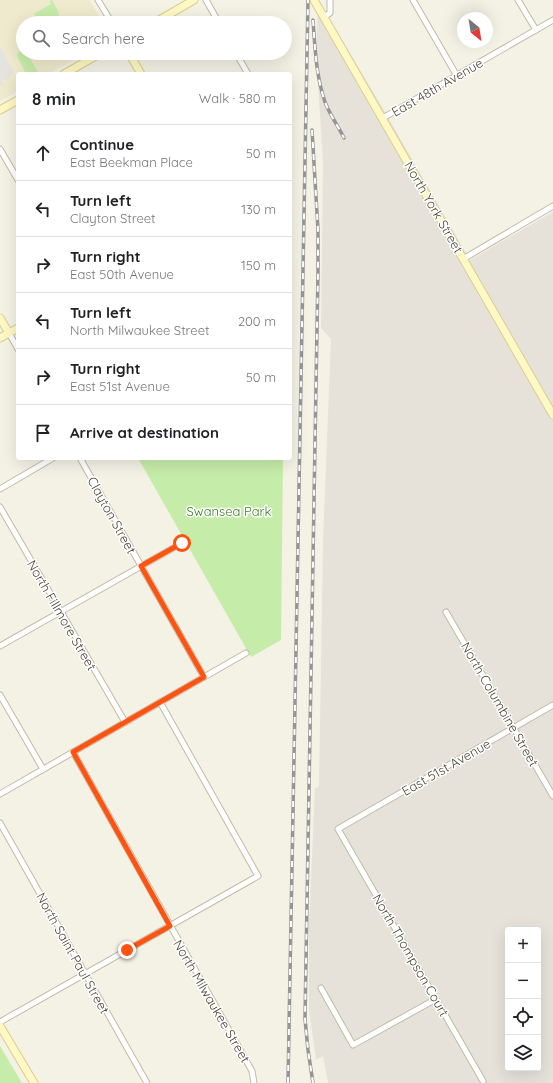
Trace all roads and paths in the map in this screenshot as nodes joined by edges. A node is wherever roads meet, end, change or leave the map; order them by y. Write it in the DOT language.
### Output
graph roads {
  1 [pos="98,0"];
  2 [pos="194,0"];
  3 [pos="206,0"];
  4 [pos="314,0"];
  5 [pos="330,0"];
  6 [pos="413,0"];
  7 [pos="518,0"];
  8 [pos="108,16"];
  9 [pos="166,16"];
  10 [pos="215,16"];
  11 [pos="324,16"];
  12 [pos="553,20"];
  13 [pos="536,30"];
  14 [pos="89,60"];
  15 [pos="133,60"];
  16 [pos="240,60"];
  17 [pos="68,72"];
  18 [pos="140,72"];
  19 [pos="247,72"];
  20 [pos="457,76"];
  21 [pos="16,101"];
  22 [pos="0,110"];
  23 [pos="383,118"];
  24 [pos="0,149"];
  25 [pos="16,177"];
  26 [pos="553,206"];
  27 [pos="463,259"];
  28 [pos="0,318"];
  29 [pos="16,329"];
  30 [pos="9,333"];
  31 [pos="0,338"];
  32 [pos="16,345"];
  33 [pos="553,415"];
  34 [pos="50,460"];
  35 [pos="81,460"];
  36 [pos="0,489"];
  37 [pos="0,507"];
  38 [pos="182,543"];
  39 [pos="141,566"];
  40 [pos="61,612"];
  41 [pos="446,612"];
  42 [pos="0,646"];
  43 [pos="246,653"];
  44 [pos="204,677"];
  45 [pos="0,695"];
  46 [pos="160,702"];
  47 [pos="553,704"];
  48 [pos="125,722"];
  49 [pos="514,727"];
  50 [pos="73,752"];
  51 [pos="43,769"];
  52 [pos="0,794"];
  53 [pos="553,796"];
  54 [pos="0,823"];
  55 [pos="338,829"];
  56 [pos="170,926"];
  57 [pos="85,974"];
  58 [pos="321,988"];
  59 [pos="436,999"];
  60 [pos="0,1022"];
  61 [pos="0,1026"];
  62 [pos="482,1081"];
  63 [pos="34,1083"];
  64 [pos="147,1083"];
  65 [pos="254,1083"];
  1 -- 8 [label="street"];
  2 -- 9 [label="street"];
  3 -- 10 [label="street"];
  4 -- 11 [label="street, North York Street"];
  5 -- 11 [label="street"];
  6 -- 20 [label="street"];
  7 -- 13 [label="street"];
  11 -- 23 [label="street, North York Street"];
  12 -- 13 [label="street, East 48th Avenue"];
  13 -- 20 [label="street, East 48th Avenue"];
  14 -- 17 [label="street"];
  15 -- 18 [label="street"];
  16 -- 19 [label="street"];
  20 -- 23 [label="street, East 48th Avenue"];
  21 -- 22 [label="street"];
  23 -- 27 [label="street, North York Street"];
  24 -- 25 [label="street"];
  26 -- 27 [label="street"];
  27 -- 33 [label="street, North York Street"];
  28 -- 30 [label="street"];
  29 -- 30 [label="street"];
  30 -- 31 [label="street"];
  30 -- 32 [label="street"];
  34 -- 36 [label="street"];
  35 -- 39 [label="street, Clayton Street"];
  37 -- 40 [label="street, North Fillmore Street"];
  38 -- 39 [label="street"];
  39 -- 40 [label="street"];
  39 -- 44 [label="street, Clayton Street"];
  40 -- 42 [label="street"];
  40 -- 48 [label="street, North Fillmore Street"];
  41 -- 49 [label="street, North Columbine Street"];
  43 -- 44 [label="street"];
  44 -- 46 [label="street"];
  45 -- 51 [label="street"];
  46 -- 48 [label="street"];
  46 -- 56 [label="street"];
  47 -- 49 [label="street, East 51st Avenue"];
  48 -- 50 [label="street"];
  49 -- 53 [label="street, North Columbine Street"];
  49 -- 55 [label="street, East 51st Avenue"];
  50 -- 51 [label="street"];
  50 -- 56 [label="street, North Milwaukee Street"];
  51 -- 52 [label="street"];
  54 -- 57 [label="street, North Saint Paul Street"];
  55 -- 59 [label="street, North Thompson Court"];
  56 -- 57 [label="street"];
  56 -- 65 [label="street, North Milwaukee Street"];
  57 -- 60 [label="street"];
  57 -- 64 [label="street, North Saint Paul Street"];
  58 -- 59 [label="street"];
  59 -- 62 [label="street, North Thompson Court"];
  61 -- 63 [label="street"];
}
